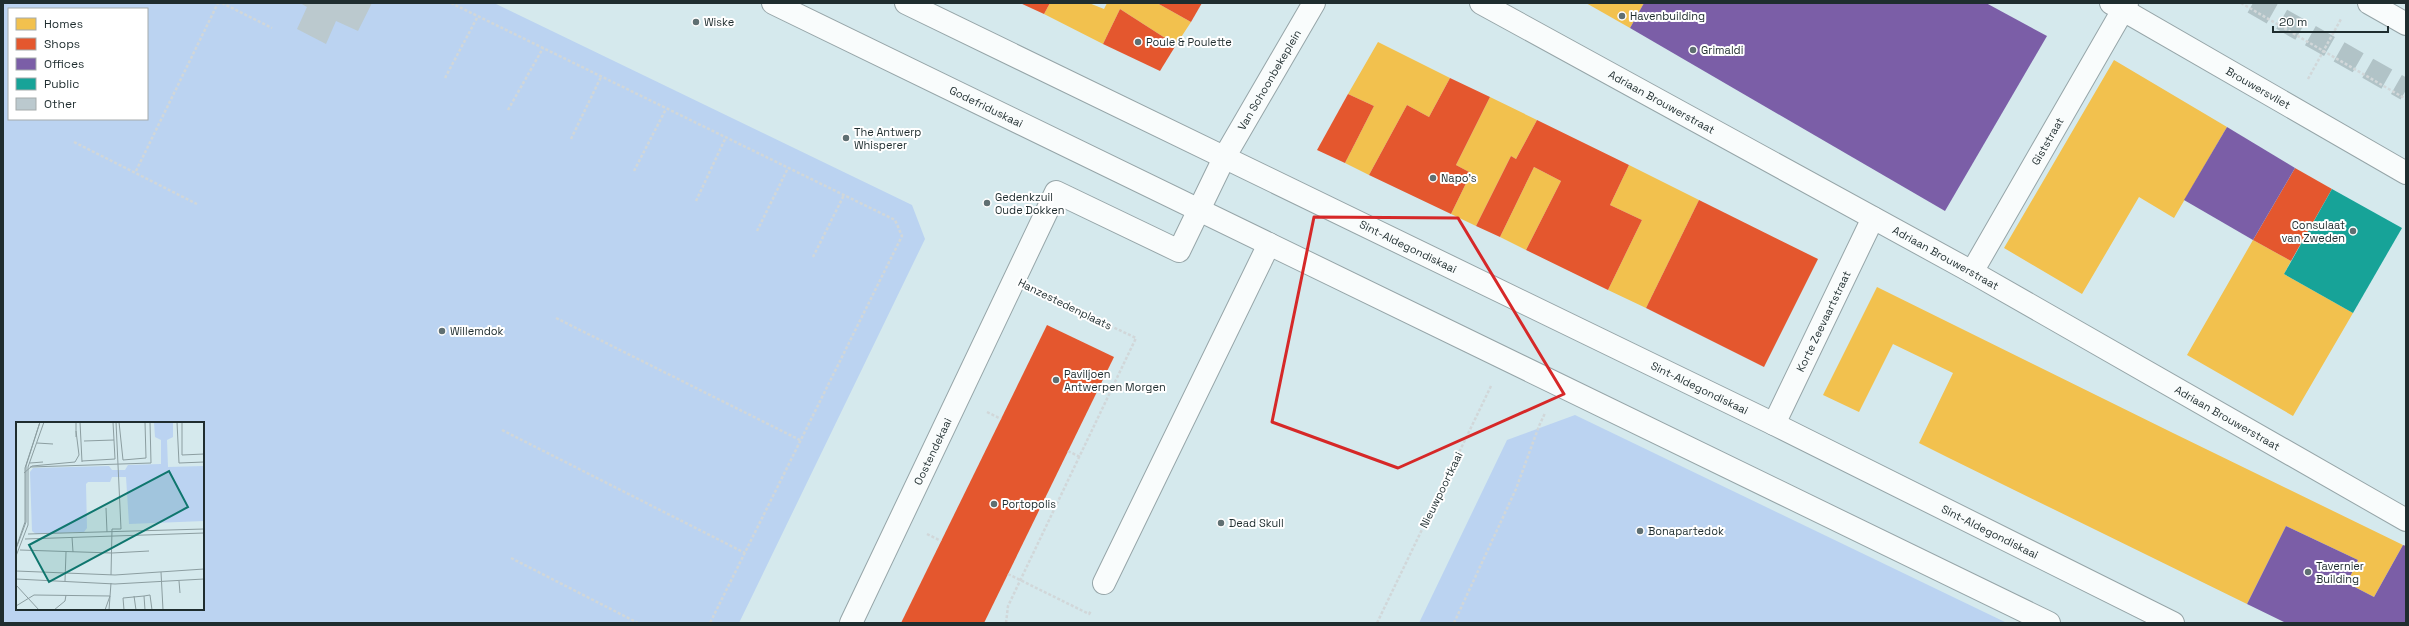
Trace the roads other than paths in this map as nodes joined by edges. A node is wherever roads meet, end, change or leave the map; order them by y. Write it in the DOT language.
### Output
graph roads {
  1 [pos="774,3"];
  2 [pos="906,3"];
  3 [pos="1314,3"];
  4 [pos="1481,3"];
  5 [pos="2369,3"];
  6 [pos="2120,5"];
  7 [pos="2406,24"];
  8 [pos="1225,156"];
  9 [pos="2406,173"];
  10 [pos="1199,210"];
  11 [pos="1873,218"];
  12 [pos="1269,244"];
  13 [pos="1972,272"];
  14 [pos="1014,280"];
  15 [pos="1774,424"];
  16 [pos="2406,520"];
  17 [pos="1104,583"];
  18 [pos="851,623"];
  19 [pos="2049,623"];
  20 [pos="2173,623"];
  1 -- 10 [label="street, Godefriduskaai"];
  2 -- 8 [label="street"];
  3 -- 8 [label="street, Van Schoonbekeplein"];
  4 -- 11 [label="street, Adriaan Brouwerstraat"];
  5 -- 7 [label="street"];
  6 -- 9 [label="street, Brouwersvliet"];
  6 -- 13 [label="street, Giststraat"];
  8 -- 10 [label="street, Hanzestedenplaats"];
  8 -- 15 [label="street, Sint-Aldegondiskaai"];
  10 -- 12 [label="street"];
  10 -- 14 [label="street, Hanzestedenplaats"];
  11 -- 13 [label="street, Adriaan Brouwerstraat"];
  11 -- 15 [label="street, Korte Zeevaartstraat"];
  12 -- 17 [label="street"];
  12 -- 19 [label="street"];
  13 -- 16 [label="street, Adriaan Brouwerstraat"];
  14 -- 18 [label="street, Oostendekaai"];
  15 -- 20 [label="street, Sint-Aldegondiskaai"];
}
